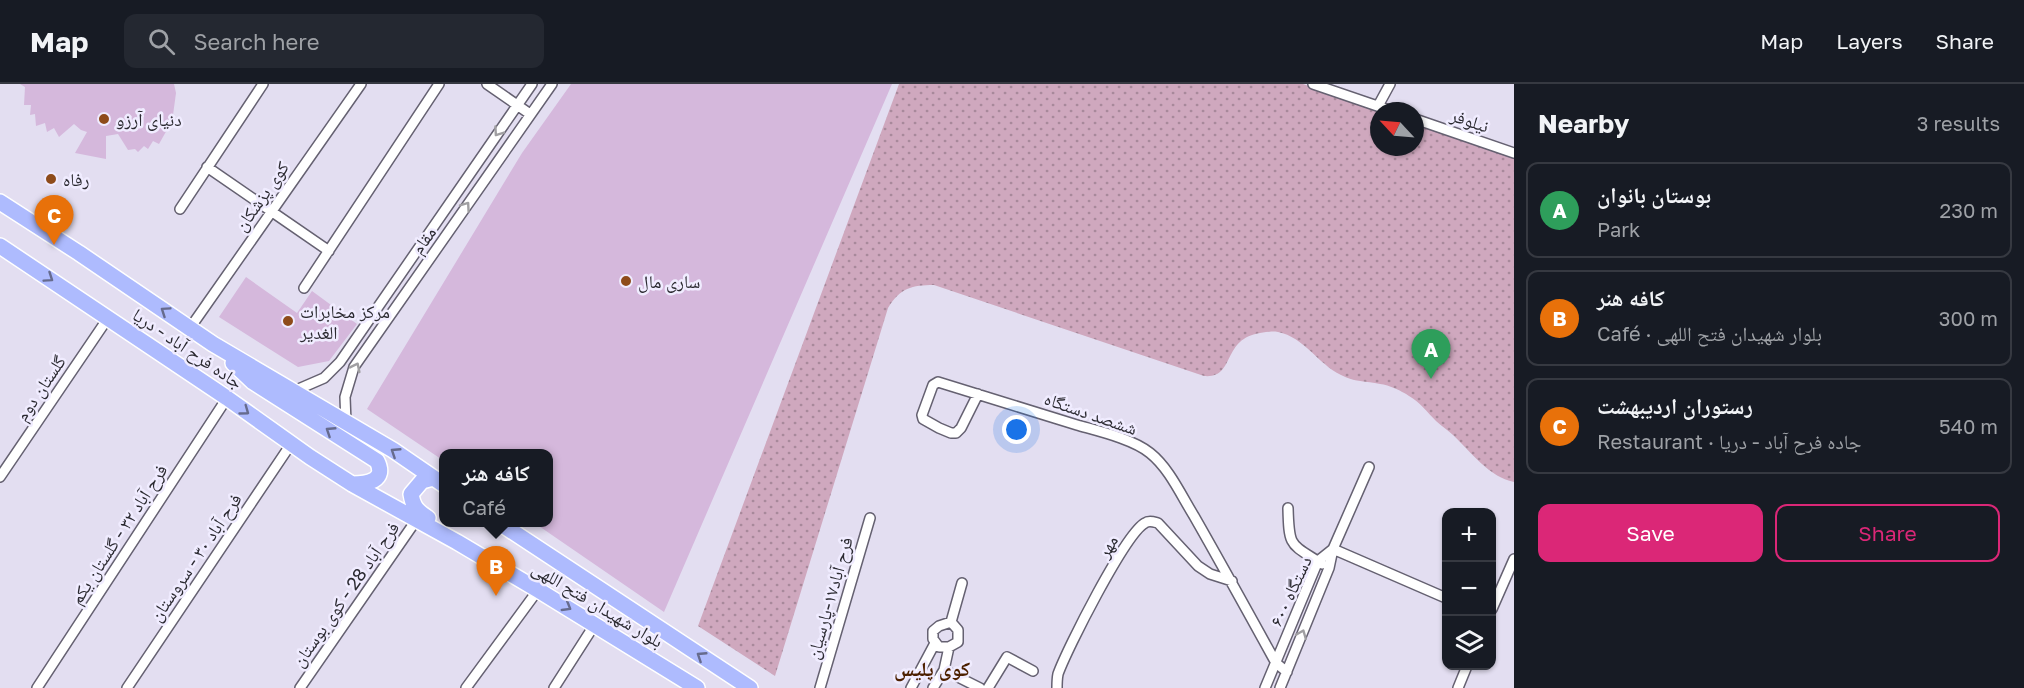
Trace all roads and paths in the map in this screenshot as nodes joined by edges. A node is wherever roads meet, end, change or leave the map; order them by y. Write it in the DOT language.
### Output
graph roads {
  1 [pos="263,84"];
  2 [pos="361,84"];
  3 [pos="439,84"];
  4 [pos="487,84"];
  5 [pos="532,84"];
  6 [pos="552,84"];
  7 [pos="1313,84"];
  8 [pos="1390,84"];
  9 [pos="1340,89"];
  10 [pos="1370,102"];
  11 [pos="1380,102"];
  12 [pos="517,105"];
  13 [pos="530,114"];
  14 [pos="1424,122"];
  15 [pos="1514,153"];
  16 [pos="207,167"];
  17 [pos="0,202"];
  18 [pos="180,209"];
  19 [pos="271,212"];
  20 [pos="0,246"];
  21 [pos="329,251"];
  22 [pos="304,288"];
  23 [pos="108,318"];
  24 [pos="190,328"];
  25 [pos="213,344"];
  26 [pos="294,391"];
  27 [pos="978,394"];
  28 [pos="227,398"];
  29 [pos="346,423"];
  30 [pos="291,444"];
  31 [pos="1369,467"];
  32 [pos="0,477"];
  33 [pos="438,481"];
  34 [pos="352,483"];
  35 [pos="1288,508"];
  36 [pos="870,518"];
  37 [pos="417,519"];
  38 [pos="439,524"];
  39 [pos="444,527"];
  40 [pos="506,527"];
  41 [pos="1333,549"];
  42 [pos="1514,559"];
  43 [pos="1318,561"];
  44 [pos="497,566"];
  45 [pos="1329,568"];
  46 [pos="1232,581"];
  47 [pos="962,583"];
  48 [pos="538,590"];
  49 [pos="1442,596"];
  50 [pos="1496,598"];
  51 [pos="951,622"];
  52 [pos="595,624"];
  53 [pos="936,643"];
  54 [pos="949,647"];
  55 [pos="1276,663"];
  56 [pos="944,670"];
  57 [pos="1465,670"];
  58 [pos="1033,671"];
  59 [pos="1287,672"];
  60 [pos="38,688"];
  61 [pos="127,688"];
  62 [pos="300,688"];
  63 [pos="466,688"];
  64 [pos="554,688"];
  65 [pos="697,688"];
  66 [pos="750,688"];
  67 [pos="820,688"];
  68 [pos="911,688"];
  69 [pos="933,688"];
  70 [pos="980,688"];
  71 [pos="988,688"];
  72 [pos="1057,688"];
  73 [pos="1265,688"];
  74 [pos="1280,688"];
  75 [pos="1458,688"];
  1 -- 16 [label="street"];
  2 -- 19 [label="street, کوی پزشکان"];
  3 -- 21 [label="street"];
  4 -- 12 [label="street"];
  5 -- 12 [label="street, مقام"];
  6 -- 13 [label="street, مقام"];
  7 -- 9 [label="street"];
  8 -- 11 [label="street"];
  9 -- 10 [label="street"];
  12 -- 13 [label="street"];
  12 -- 26 [label="street, مقام, one-way"];
  29 -- 13 [label="street, مقام, one-way"];
  14 -- 15 [label="street, نیلوفر"];
  16 -- 18 [label="street"];
  16 -- 19 [label="street"];
  24 -- 17 [label="main road, جاده فرح آباد - دریا, one-way"];
  19 -- 21 [label="street"];
  19 -- 24 [label="street, کوی پزشکان"];
  20 -- 23 [label="main road, جاده فرح آباد - دریا, one-way"];
  21 -- 22 [label="street"];
  23 -- 28 [label="main road, جاده فرح آباد - دریا"];
  23 -- 32 [label="street, گلستان دوم"];
  24 -- 25 [label="main road, جاده فرح آباد - دریا"];
  25 -- 26 [label="main road"];
  34 -- 25 [label="main road, one-way"];
  26 -- 29 [label="main road"];
  27 -- 27 [label="street, ششصد دستگاه"];
  27 -- 46 [label="street, ششصد دستگاه"];
  28 -- 30 [label="main road, جاده فرح آباد - دریا, one-way"];
  28 -- 60 [label="street, فرح آباد ۳۲ - گلستان یکم"];
  33 -- 29 [label="main road, one-way"];
  30 -- 34 [label="main road, جاده فرح آباد - دریا"];
  30 -- 61 [label="street, فرح آباد ۳۰ - سروستان"];
  31 -- 41 [label="street"];
  33 -- 38 [label="main road"];
  34 -- 37 [label="main road, بلوار شهیدان فتح اللهی"];
  35 -- 43 [label="street"];
  36 -- 67 [label="street, فرح آباد۱۷-پارسیان"];
  37 -- 44 [label="main road, بلوار شهیدان فتح اللهی"];
  37 -- 62 [label="street, فرح آباد 28 - کوی بوستان"];
  39 -- 44 [label="main road"];
  66 -- 40 [label="main road, بلوار شهیدان فتح اللهی, one-way"];
  41 -- 43 [label="street, ۶۰۰ دستگاه"];
  41 -- 45 [label="street, ۶۰۰ دستگاه"];
  41 -- 49 [label="street"];
  42 -- 50 [label="street"];
  43 -- 45 [label="street"];
  43 -- 55 [label="street, ۶۰۰ دستگاه"];
  44 -- 48 [label="main road, بلوار شهیدان فتح اللهی"];
  59 -- 45 [label="street, ۶۰۰ دستگاه, one-way"];
  46 -- 55 [label="street, ششصد دستگاه"];
  46 -- 72 [label="street, مهر"];
  47 -- 51 [label="street"];
  48 -- 52 [label="main road, بلوار شهیدان فتح اللهی, one-way"];
  48 -- 63 [label="street"];
  51 -- 53 [label="street"];
  51 -- 54 [label="street"];
  52 -- 64 [label="street"];
  52 -- 65 [label="main road, بلوار شهیدان فتح اللهی"];
  53 -- 54 [label="street"];
  53 -- 68 [label="street"];
  54 -- 56 [label="street"];
  55 -- 59 [label="street"];
  55 -- 73 [label="street, ۶۰۰ دستگاه"];
  56 -- 69 [label="street"];
  56 -- 70 [label="street"];
  57 -- 75 [label="street"];
  58 -- 71 [label="street"];
  59 -- 74 [label="street, ۶۰۰ دستگاه"];
}
